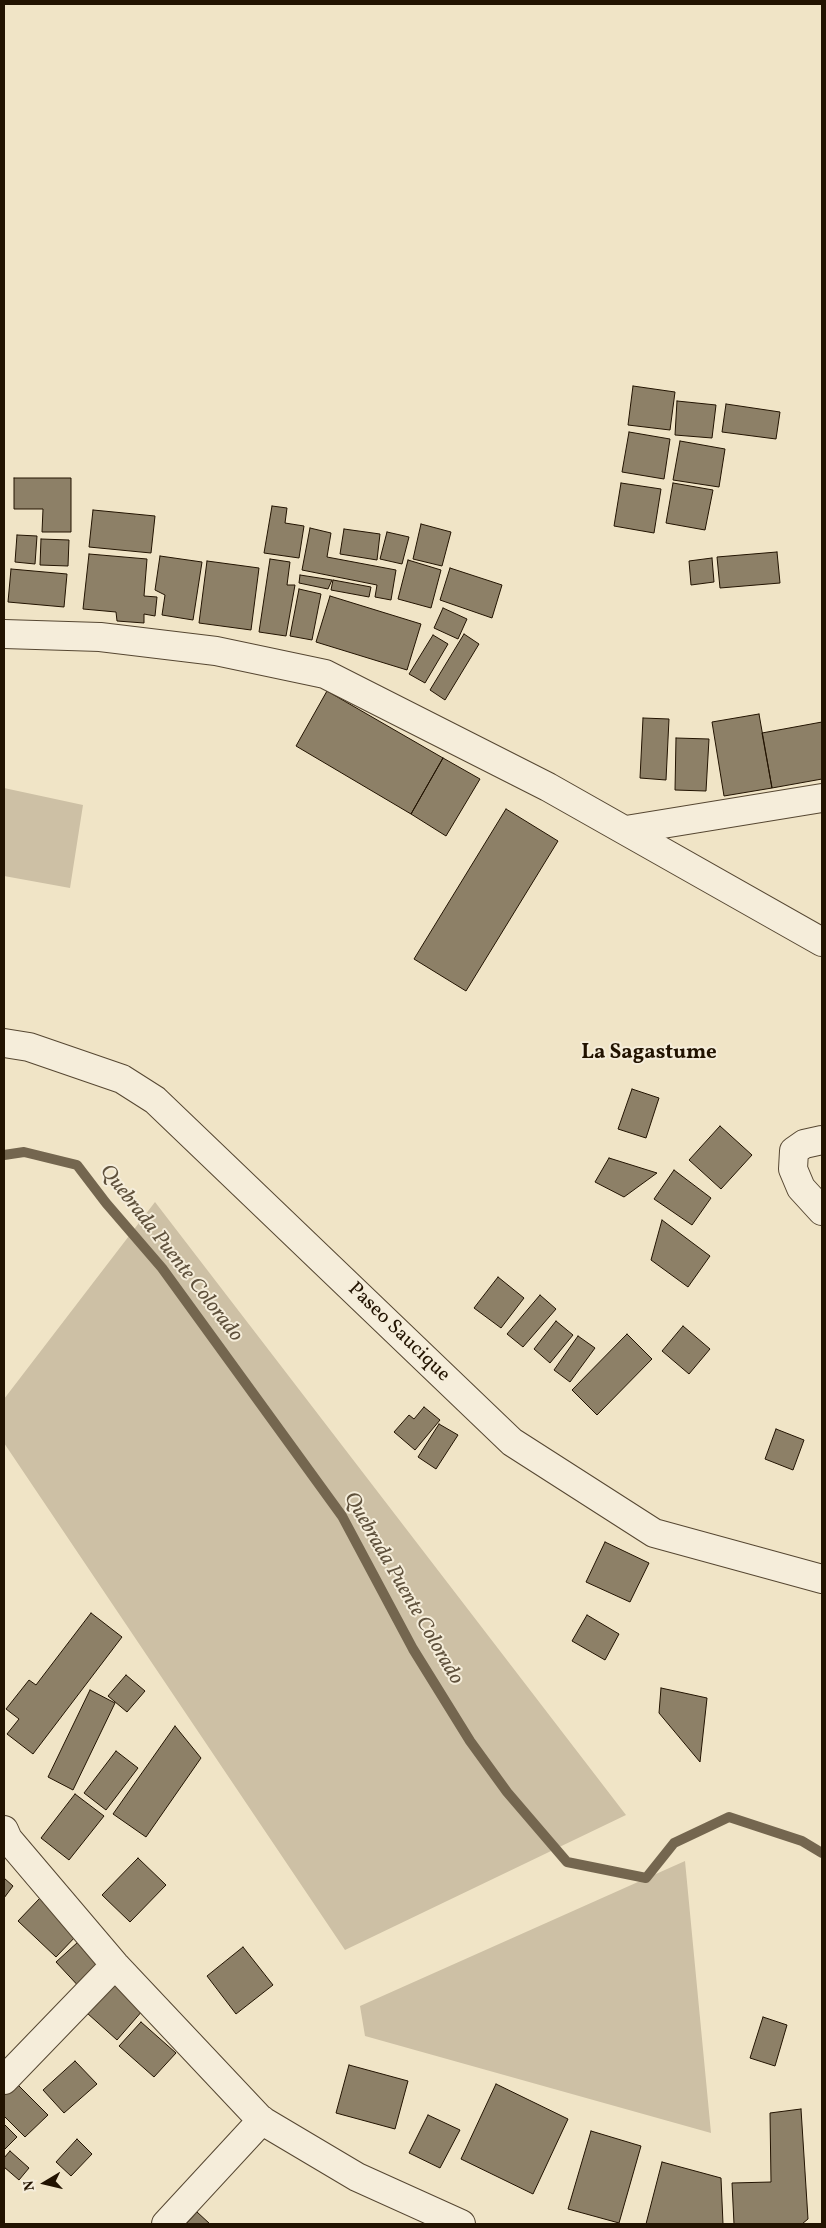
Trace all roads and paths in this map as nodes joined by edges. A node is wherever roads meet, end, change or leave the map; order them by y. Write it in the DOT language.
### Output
graph roads {
  1 [pos="4,634"];
  2 [pos="822,798"];
  3 [pos="626,830"];
  4 [pos="822,942"];
  5 [pos="4,1043"];
  6 [pos="822,1140"];
  7 [pos="822,1211"];
  8 [pos="822,1579"];
  9 [pos="4,1830"];
  10 [pos="115,1965"];
  11 [pos="4,2080"];
  12 [pos="262,2120"];
  13 [pos="166,2224"];
  14 [pos="461,2224"];
  1 -- 3 [label="street"];
  2 -- 3 [label="street"];
  3 -- 4 [label="street"];
  5 -- 8 [label="street, Paseo Saucique"];
  6 -- 7 [label="street"];
  9 -- 10 [label="street"];
  10 -- 11 [label="street"];
  10 -- 12 [label="street"];
  12 -- 13 [label="street"];
  12 -- 14 [label="street"];
}
